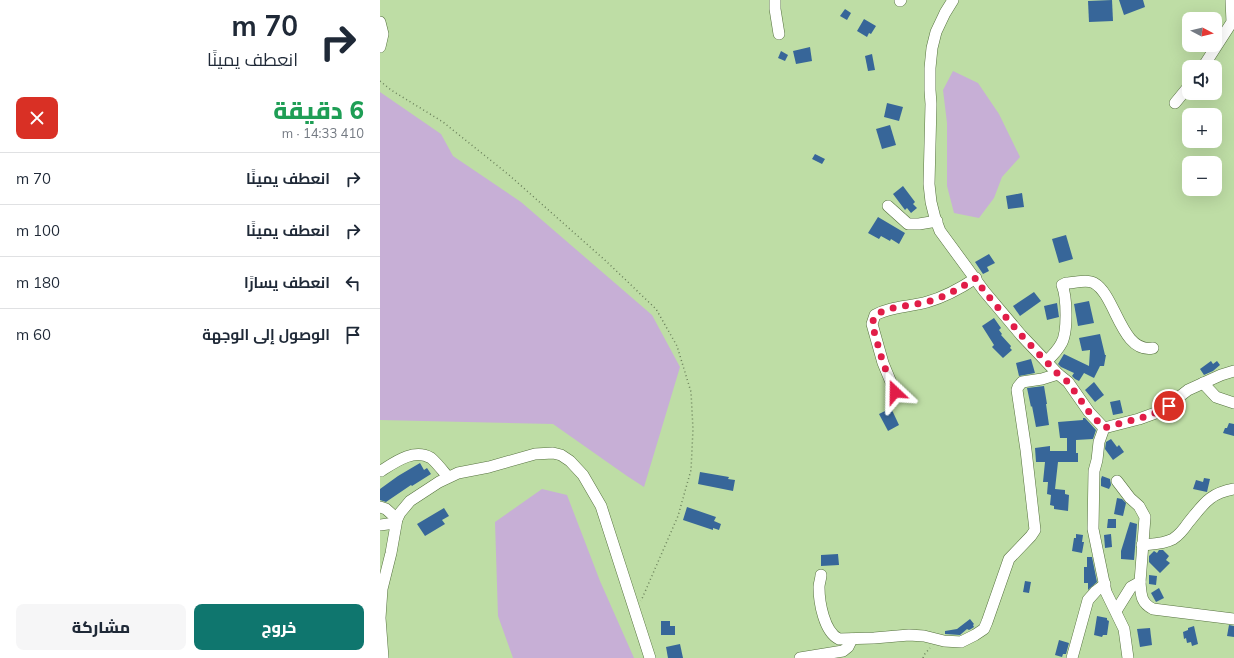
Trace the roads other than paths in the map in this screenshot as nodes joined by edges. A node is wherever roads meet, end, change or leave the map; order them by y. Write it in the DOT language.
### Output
graph roads {
  1 [pos="775,0"];
  2 [pos="953,0"];
  3 [pos="1231,0"];
  4 [pos="380,22"];
  5 [pos="779,34"];
  6 [pos="380,47"];
  7 [pos="1208,60"];
  8 [pos="1182,94"];
  9 [pos="1175,103"];
  10 [pos="888,206"];
  11 [pos="937,221"];
  12 [pos="976,278"];
  13 [pos="1153,348"];
  14 [pos="1047,361"];
  15 [pos="1234,371"];
  16 [pos="1058,374"];
  17 [pos="1203,383"];
  18 [pos="895,392"];
  19 [pos="1234,403"];
  20 [pos="1104,428"];
  21 [pos="381,471"];
  22 [pos="448,477"];
  23 [pos="1117,481"];
  24 [pos="1234,489"];
  25 [pos="380,507"];
  26 [pos="396,521"];
  27 [pos="380,525"];
  28 [pos="1142,545"];
  29 [pos="821,575"];
  30 [pos="1140,582"];
  31 [pos="1105,584"];
  32 [pos="381,590"];
  33 [pos="1116,611"];
  34 [pos="1234,619"];
  35 [pos="852,639"];
  36 [pos="383,658"];
  37 [pos="650,658"];
  38 [pos="800,658"];
  39 [pos="1072,658"];
  40 [pos="1128,658"];
  1 -- 5 [label="street"];
  2 -- 11 [label="street"];
  3 -- 7 [label="street"];
  4 -- 6 [label="street"];
  8 -- 9 [label="street"];
  10 -- 11 [label="street"];
  11 -- 12 [label="street"];
  12 -- 14 [label="street"];
  12 -- 18 [label="street"];
  13 -- 14 [label="street"];
  14 -- 16 [label="street"];
  15 -- 17 [label="street"];
  16 -- 20 [label="street"];
  16 -- 35 [label="street"];
  17 -- 19 [label="street"];
  17 -- 20 [label="street"];
  20 -- 31 [label="street"];
  21 -- 22 [label="street"];
  22 -- 26 [label="street"];
  22 -- 37 [label="street"];
  23 -- 28 [label="street"];
  24 -- 28 [label="street"];
  25 -- 26 [label="street"];
  26 -- 27 [label="street"];
  26 -- 32 [label="street"];
  28 -- 30 [label="street"];
  29 -- 35 [label="street"];
  30 -- 33 [label="street"];
  30 -- 34 [label="street"];
  31 -- 33 [label="street"];
  31 -- 39 [label="street"];
  32 -- 36 [label="street"];
  33 -- 40 [label="street"];
  35 -- 38 [label="street"];
}
